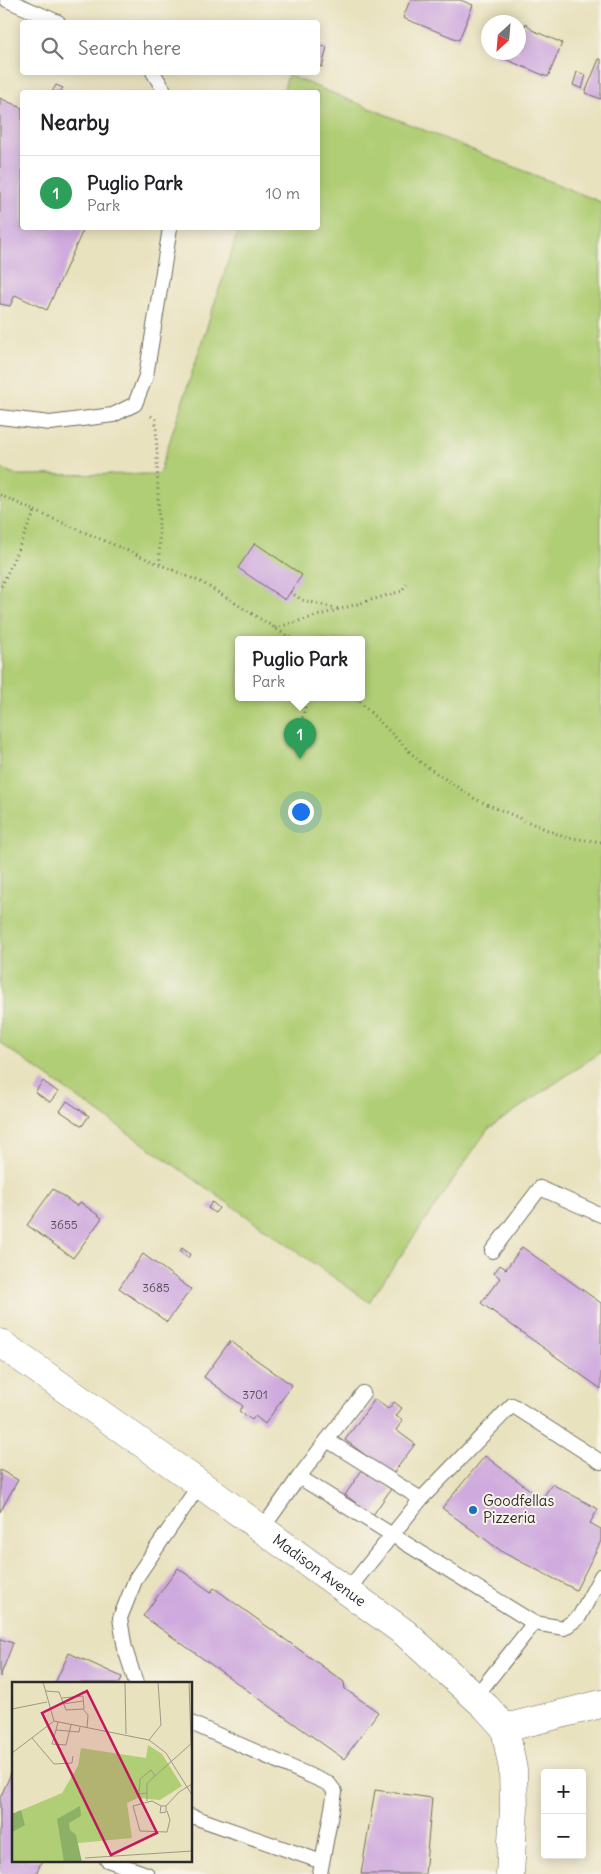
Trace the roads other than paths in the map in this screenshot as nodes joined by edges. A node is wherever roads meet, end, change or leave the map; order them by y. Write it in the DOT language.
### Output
graph roads {
  1 [pos="7,0"];
  2 [pos="53,20"];
  3 [pos="155,75"];
  4 [pos="164,90"];
  5 [pos="170,230"];
  6 [pos="0,417"];
  7 [pos="601,1215"];
  8 [pos="492,1250"];
  9 [pos="0,1344"];
  10 [pos="363,1394"];
  11 [pos="327,1440"];
  12 [pos="601,1462"];
  13 [pos="299,1477"];
  14 [pos="200,1484"];
  15 [pos="421,1499"];
  16 [pos="262,1529"];
  17 [pos="394,1534"];
  18 [pos="601,1576"];
  19 [pos="347,1591"];
  20 [pos="534,1624"];
  21 [pos="136,1682"];
  22 [pos="476,1696"];
  23 [pos="601,1704"];
  24 [pos="192,1723"];
  25 [pos="506,1728"];
  26 [pos="192,1816"];
  27 [pos="113,1862"];
  28 [pos="321,1868"];
  29 [pos="147,1874"];
  30 [pos="510,1874"];
  1 -- 2 [label="lane"];
  3 -- 4 [label="lane"];
  5 -- 6 [label="lane"];
  7 -- 8 [label="lane"];
  9 -- 14 [label="main road, Madison Avenue"];
  10 -- 11 [label="lane"];
  11 -- 13 [label="lane"];
  11 -- 15 [label="lane"];
  12 -- 15 [label="lane"];
  13 -- 16 [label="lane"];
  13 -- 17 [label="lane"];
  14 -- 16 [label="main road, Madison Avenue"];
  14 -- 21 [label="lane"];
  15 -- 17 [label="lane"];
  16 -- 19 [label="main road, Madison Avenue"];
  17 -- 19 [label="lane"];
  17 -- 20 [label="lane"];
  18 -- 20 [label="lane"];
  19 -- 22 [label="main road, Madison Avenue"];
  20 -- 22 [label="lane"];
  22 -- 25 [label="main road, Madison Avenue"];
  23 -- 25 [label="main road"];
  24 -- 28 [label="lane"];
  25 -- 30 [label="main road"];
  26 -- 28 [label="lane"];
  27 -- 29 [label="lane"];
}
